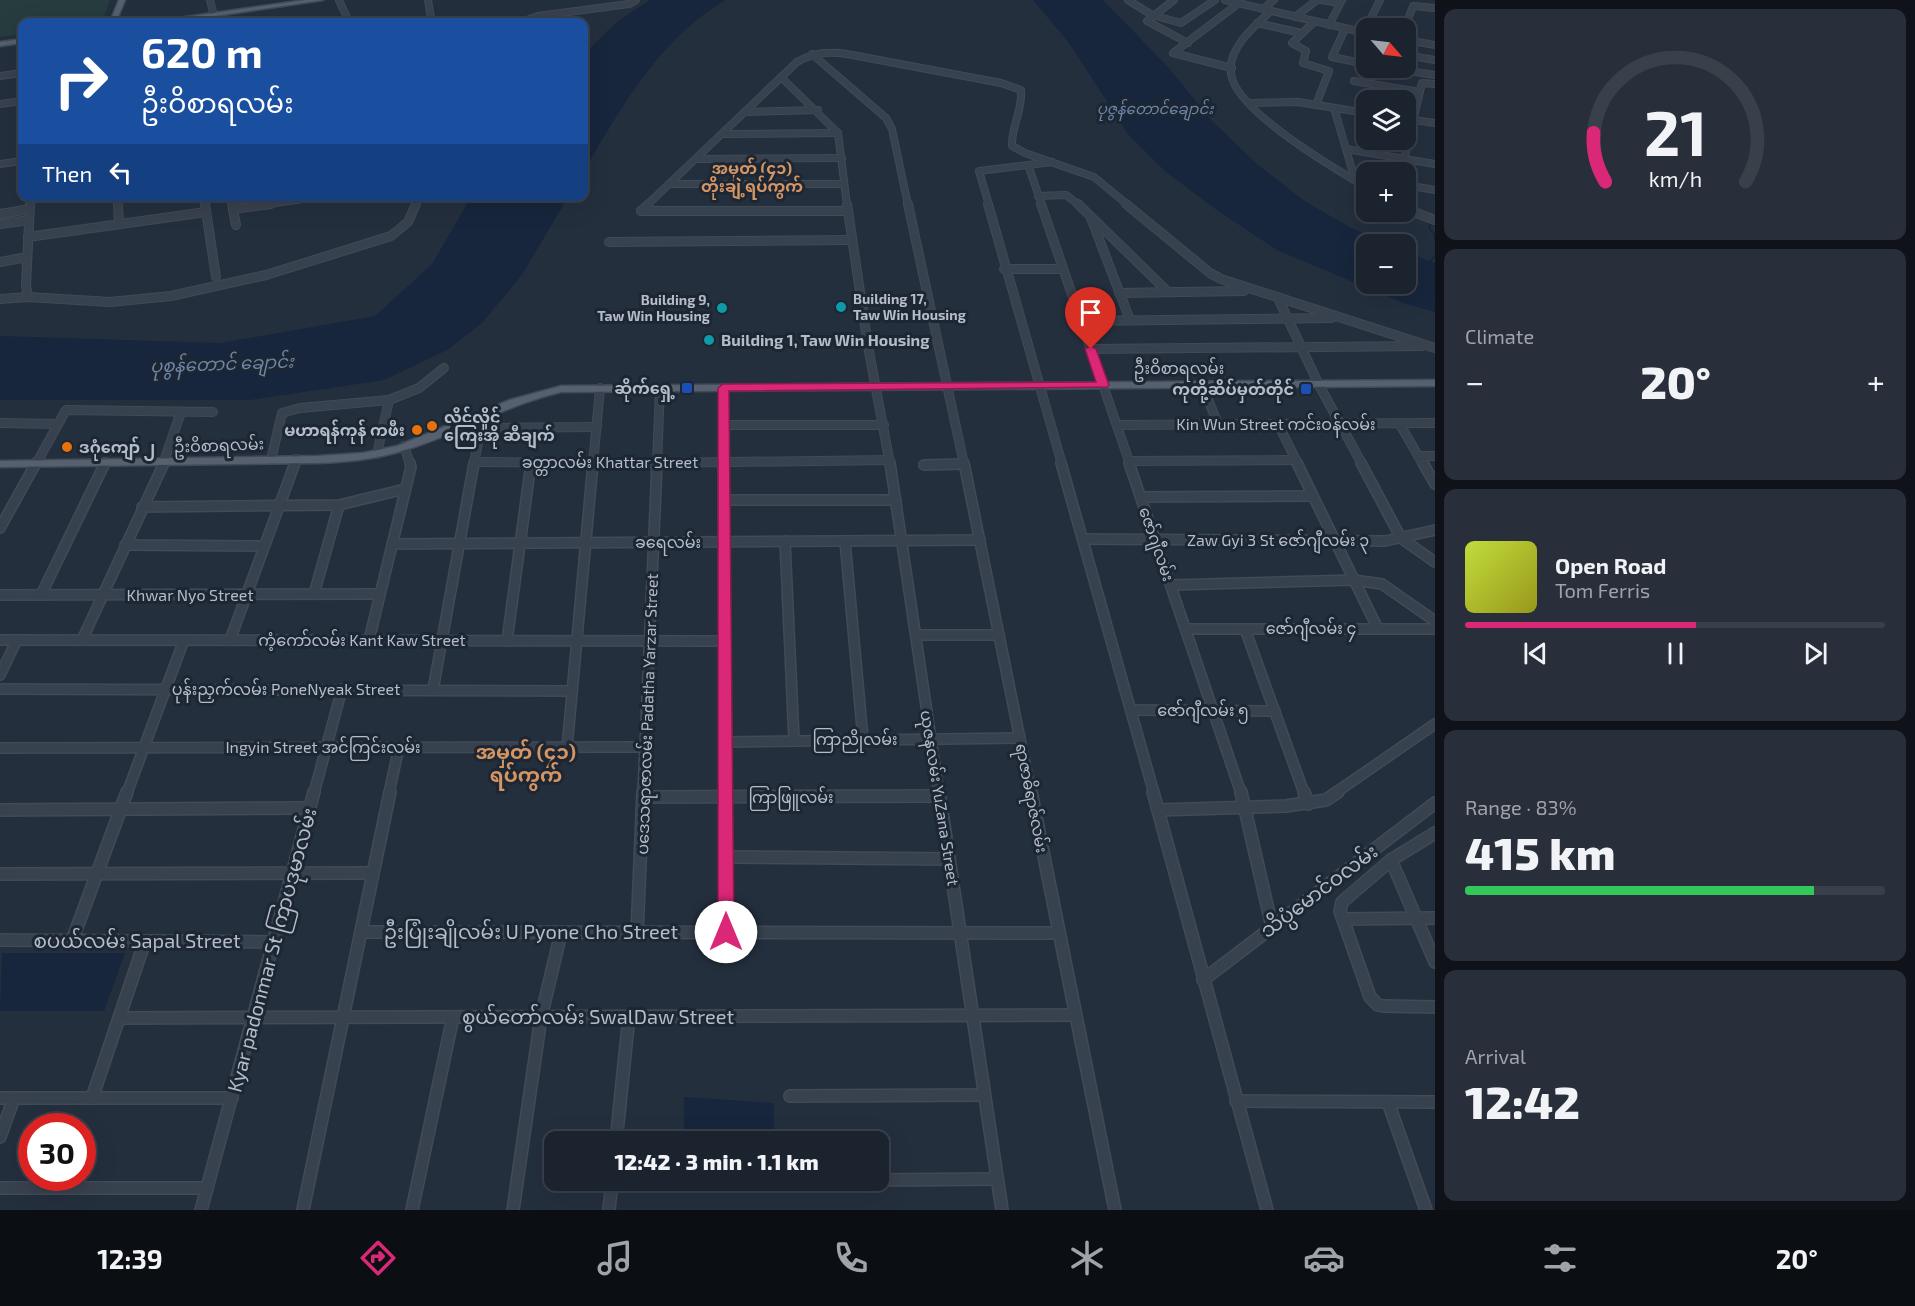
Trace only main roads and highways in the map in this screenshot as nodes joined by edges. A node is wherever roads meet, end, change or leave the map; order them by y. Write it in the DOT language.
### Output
graph roads {
  1 [pos="122,0"];
  2 [pos="320,0"];
  3 [pos="115,18"];
  4 [pos="209,18"];
  5 [pos="18,42"];
  6 [pos="0,44"];
  7 [pos="1435,383"];
  8 [pos="0,464"];
  1 -- 3 [label="main road"];
  2 -- 4 [label="main road"];
  5 -- 6 [label="main road"];
  7 -- 8 [label="main road, ဦးဝိစာရလမ်း"];
}
